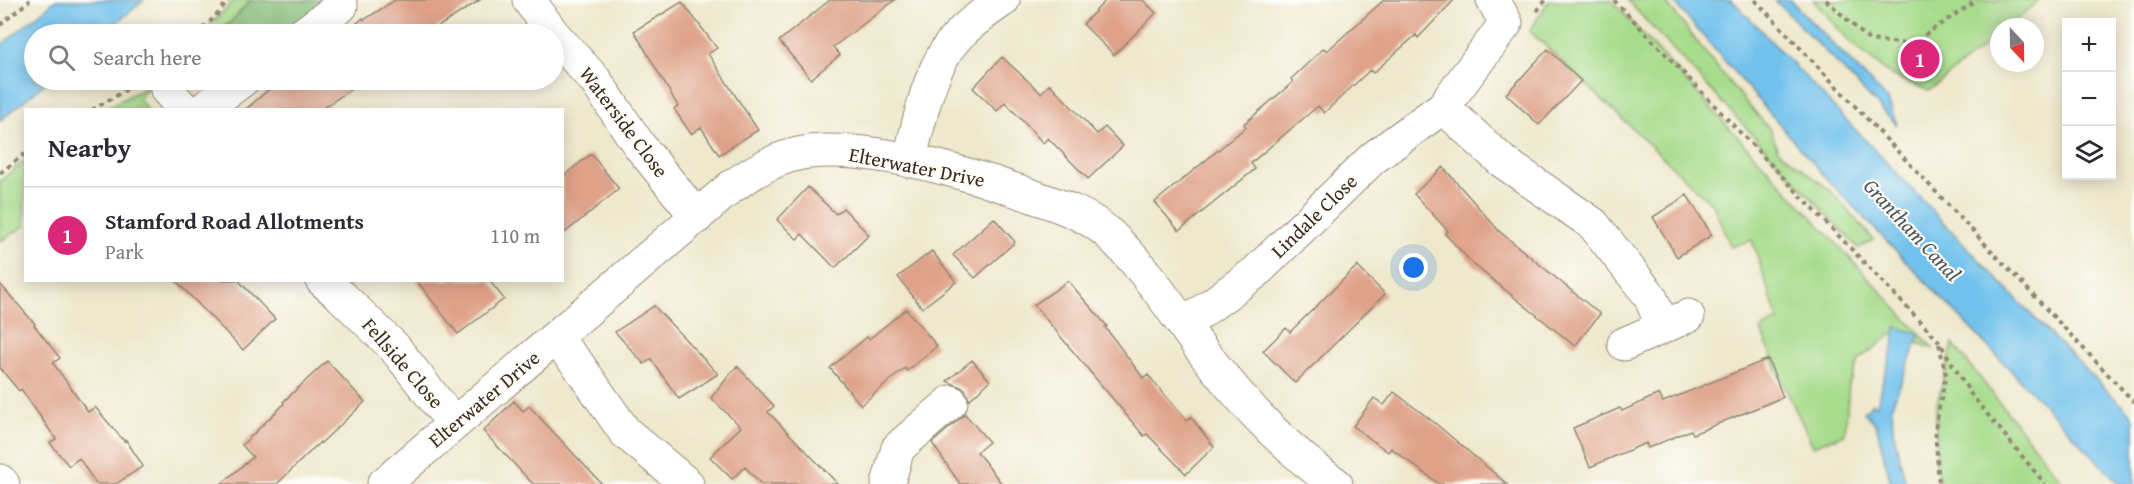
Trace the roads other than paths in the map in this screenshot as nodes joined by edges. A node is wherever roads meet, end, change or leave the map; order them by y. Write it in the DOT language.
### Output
graph roads {
  1 [pos="529,0"];
  2 [pos="1003,0"];
  3 [pos="1493,0"];
  4 [pos="341,6"];
  5 [pos="317,24"];
  6 [pos="547,24"];
  7 [pos="564,45"];
  8 [pos="229,90"];
  9 [pos="1443,107"];
  10 [pos="205,108"];
  11 [pos="909,161"];
  12 [pos="697,217"];
  13 [pos="324,282"];
  14 [pos="1184,325"];
  15 [pos="555,339"];
  16 [pos="1624,344"];
  17 [pos="951,402"];
  18 [pos="454,424"];
  19 [pos="384,484"];
  20 [pos="687,484"];
  21 [pos="888,484"];
  22 [pos="1336,484"];
  1 -- 6 [label="street, Waterside Close"];
  2 -- 11 [label="street"];
  3 -- 9 [label="street, Lindale Close"];
  4 -- 5 [label="street"];
  7 -- 12 [label="street, Waterside Close"];
  8 -- 10 [label="street"];
  9 -- 14 [label="street, Lindale Close"];
  9 -- 16 [label="street"];
  11 -- 12 [label="street, Elterwater Drive"];
  11 -- 14 [label="street, Elterwater Drive"];
  12 -- 15 [label="street, Elterwater Drive"];
  13 -- 18 [label="street, Fellside Close"];
  14 -- 22 [label="street, Elterwater Drive"];
  15 -- 18 [label="street, Elterwater Drive"];
  15 -- 20 [label="street"];
  17 -- 21 [label="street"];
  18 -- 19 [label="street, Elterwater Drive"];
}
